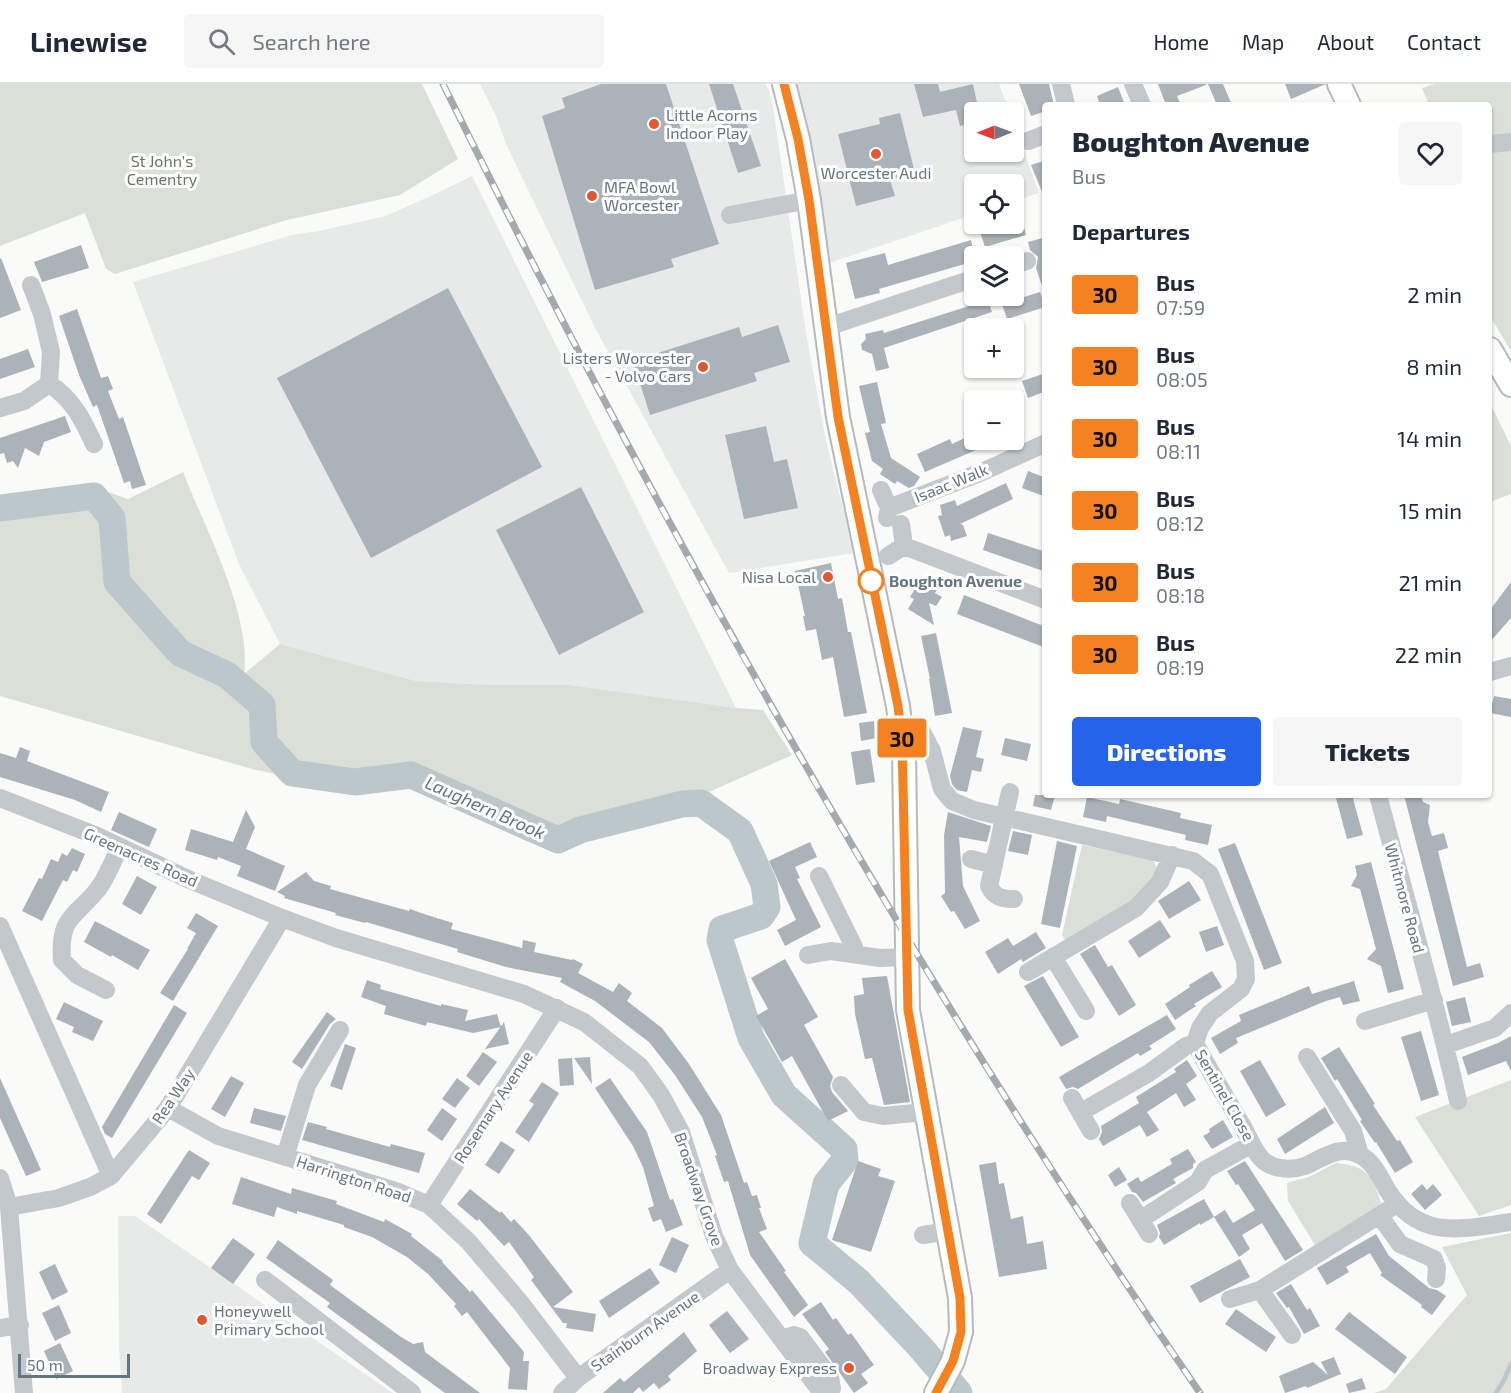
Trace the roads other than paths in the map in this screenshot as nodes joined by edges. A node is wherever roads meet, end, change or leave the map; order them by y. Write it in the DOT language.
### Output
graph roads {
  1 [pos="784,84"];
  2 [pos="1061,84"];
  3 [pos="1133,84"];
  4 [pos="1340,84"];
  5 [pos="1065,102"];
  6 [pos="1141,102"];
  7 [pos="1348,102"];
  8 [pos="1042,136"];
  9 [pos="1028,141"];
  10 [pos="1511,142"];
  11 [pos="1492,144"];
  12 [pos="809,200"];
  13 [pos="730,215"];
  14 [pos="964,282"];
  15 [pos="31,285"];
  16 [pos="826,327"];
  17 [pos="1492,352"];
  18 [pos="49,384"];
  19 [pos="1511,385"];
  20 [pos="0,408"];
  21 [pos="94,444"];
  22 [pos="1042,445"];
  23 [pos="881,490"];
  24 [pos="892,517"];
  25 [pos="904,546"];
  26 [pos="888,556"];
  27 [pos="1042,598"];
  28 [pos="1511,666"];
  29 [pos="1492,671"];
  30 [pos="911,727"];
  31 [pos="1010,792"];
  32 [pos="0,798"];
  33 [pos="1379,798"];
  34 [pos="1005,818"];
  35 [pos="120,847"];
  36 [pos="1172,855"];
  37 [pos="971,859"];
  38 [pos="994,865"];
  39 [pos="819,876"];
  40 [pos="1014,899"];
  41 [pos="282,918"];
  42 [pos="0,926"];
  43 [pos="854,954"];
  44 [pos="808,955"];
  45 [pos="905,957"];
  46 [pos="1053,957"];
  47 [pos="1028,972"];
  48 [pos="106,990"];
  49 [pos="1434,1000"];
  50 [pos="557,1008"];
  51 [pos="1086,1011"];
  52 [pos="1511,1013"];
  53 [pos="1365,1021"];
  54 [pos="340,1030"];
  55 [pos="1196,1043"];
  56 [pos="1446,1045"];
  57 [pos="1307,1057"];
  58 [pos="841,1085"];
  59 [pos="1458,1101"];
  60 [pos="168,1108"];
  61 [pos="925,1113"];
  62 [pos="1091,1131"];
  63 [pos="1252,1144"];
  64 [pos="1360,1155"];
  65 [pos="285,1157"];
  66 [pos="111,1176"];
  67 [pos="0,1178"];
  68 [pos="1130,1203"];
  69 [pos="1396,1204"];
  70 [pos="429,1205"];
  71 [pos="9,1207"];
  72 [pos="1379,1215"];
  73 [pos="1511,1222"];
  74 [pos="948,1231"];
  75 [pos="923,1235"];
  76 [pos="729,1270"];
  77 [pos="1436,1279"];
  78 [pos="265,1280"];
  79 [pos="1260,1290"];
  80 [pos="1230,1299"];
  81 [pos="20,1325"];
  82 [pos="0,1328"];
  83 [pos="1292,1335"];
  84 [pos="782,1339"];
  85 [pos="578,1378"];
  86 [pos="24,1393"];
  87 [pos="412,1393"];
  88 [pos="562,1393"];
  89 [pos="822,1393"];
  90 [pos="828,1393"];
  91 [pos="936,1393"];
  1 -- 12 [label="main road"];
  2 -- 5 [label="street"];
  3 -- 6 [label="street"];
  4 -- 7 [label="main road"];
  8 -- 9 [label="street"];
  10 -- 11 [label="street"];
  12 -- 13 [label="street"];
  12 -- 16 [label="main road"];
  14 -- 16 [label="street"];
  15 -- 18 [label="street"];
  16 -- 30 [label="main road"];
  17 -- 19 [label="main road"];
  18 -- 20 [label="street"];
  18 -- 21 [label="street"];
  22 -- 24 [label="street, Isaac Walk"];
  23 -- 24 [label="street"];
  24 -- 25 [label="street"];
  25 -- 26 [label="street"];
  25 -- 27 [label="street"];
  28 -- 29 [label="street"];
  30 -- 34 [label="street, Sentinel Close"];
  30 -- 45 [label="main road"];
  31 -- 34 [label="street"];
  32 -- 35 [label="street, Greenacres Road"];
  33 -- 49 [label="street, Whitmore Road"];
  34 -- 36 [label="street, Sentinel Close"];
  34 -- 38 [label="street"];
  35 -- 41 [label="street, Greenacres Road"];
  35 -- 48 [label="street"];
  36 -- 46 [label="street"];
  36 -- 55 [label="street, Sentinel Close"];
  37 -- 38 [label="street"];
  38 -- 40 [label="street"];
  39 -- 43 [label="street"];
  41 -- 50 [label="street, Broadway Grove"];
  41 -- 60 [label="street, Rea Way"];
  42 -- 66 [label="street"];
  43 -- 44 [label="street"];
  43 -- 45 [label="street"];
  45 -- 61 [label="main road"];
  46 -- 47 [label="street"];
  46 -- 51 [label="street"];
  49 -- 53 [label="street"];
  49 -- 56 [label="street, Whitmore Road"];
  50 -- 70 [label="street, Rosemary Avenue"];
  50 -- 76 [label="street, Broadway Grove"];
  52 -- 56 [label="street"];
  54 -- 65 [label="street"];
  55 -- 62 [label="street"];
  55 -- 63 [label="street, Sentinel Close"];
  56 -- 59 [label="street, Whitmore Road"];
  57 -- 64 [label="street"];
  58 -- 61 [label="street"];
  60 -- 65 [label="street, Harrington Road"];
  60 -- 66 [label="street, Rea Way"];
  61 -- 74 [label="main road"];
  63 -- 64 [label="street, Sentinel Close"];
  63 -- 68 [label="street"];
  64 -- 69 [label="street"];
  65 -- 70 [label="street, Harrington Road"];
  66 -- 71 [label="street, Rea Way"];
  67 -- 71 [label="street"];
  69 -- 72 [label="street"];
  69 -- 73 [label="street"];
  70 -- 85 [label="street, Harrington Road"];
  71 -- 81 [label="street"];
  72 -- 77 [label="street"];
  72 -- 79 [label="street"];
  74 -- 75 [label="street"];
  74 -- 91 [label="main road"];
  76 -- 84 [label="street, Broadway Grove"];
  76 -- 85 [label="street, Stainburn Avenue"];
  78 -- 87 [label="street"];
  79 -- 80 [label="street"];
  79 -- 83 [label="street"];
  81 -- 82 [label="street"];
  81 -- 86 [label="street"];
  84 -- 89 [label="street, Broadway Grove"];
  84 -- 90 [label="street"];
  85 -- 88 [label="street, Stainburn Avenue"];
}
